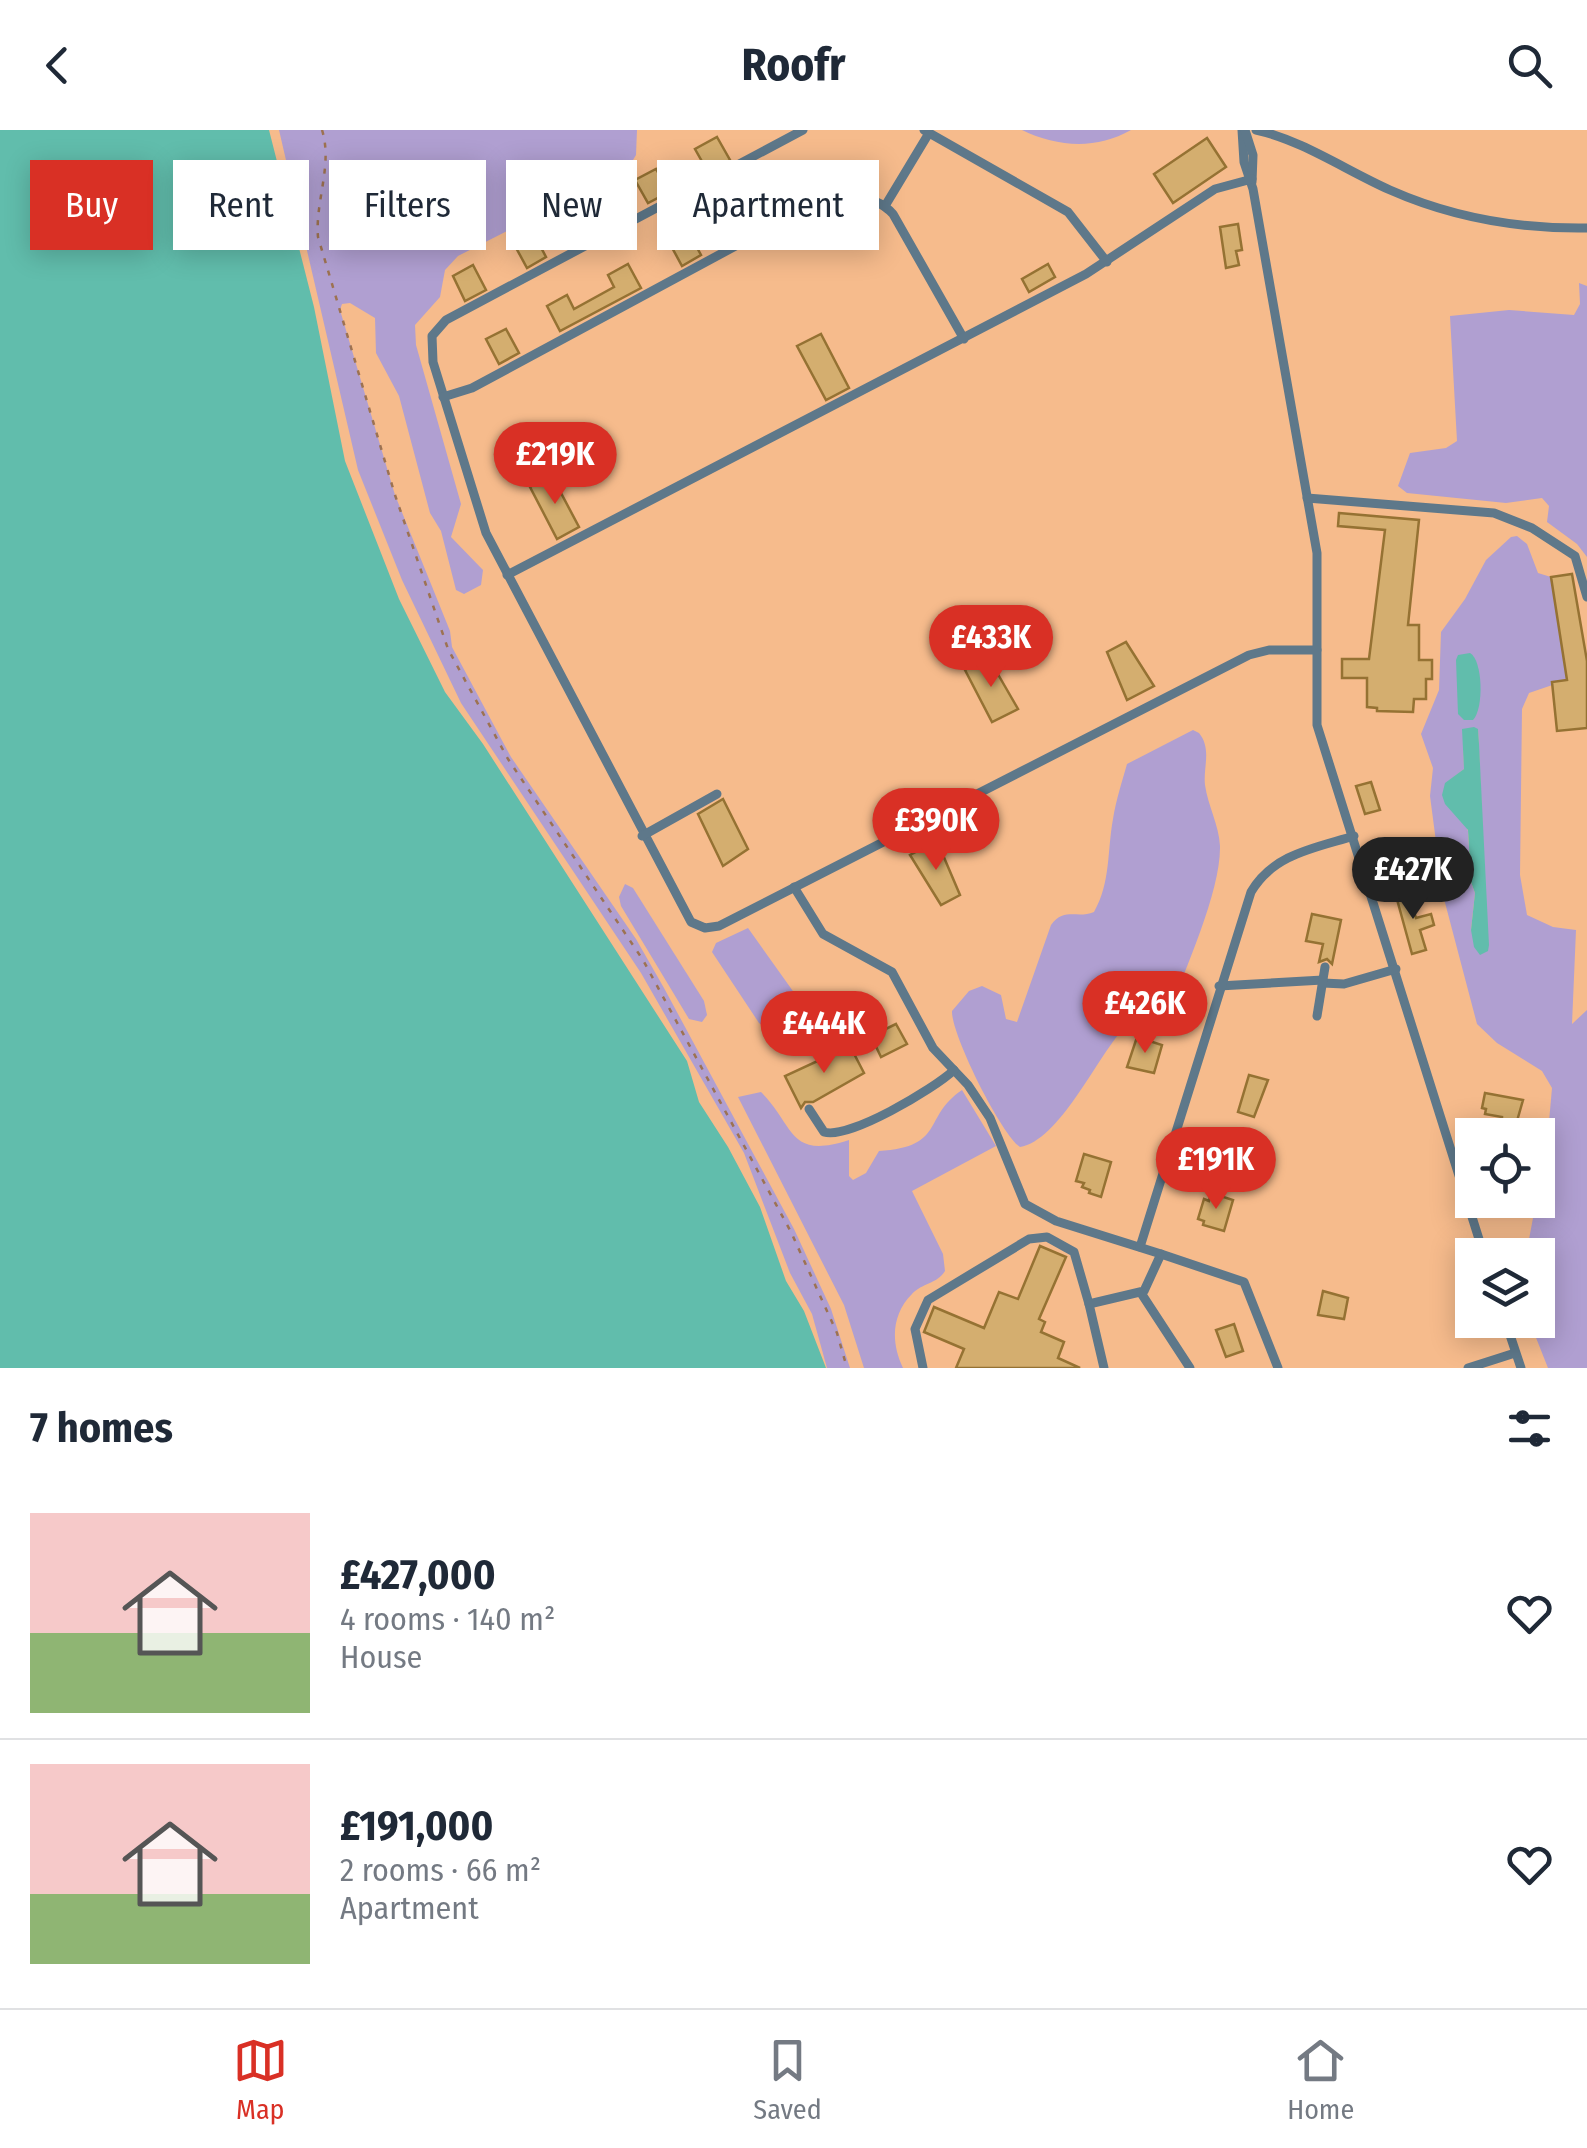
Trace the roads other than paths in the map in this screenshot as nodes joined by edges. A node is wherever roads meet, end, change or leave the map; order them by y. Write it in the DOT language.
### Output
graph roads {
  1 [pos="803,130"];
  2 [pos="1244,130"];
  3 [pos="1256,130"];
  4 [pos="926,132"];
  5 [pos="1252,183"];
  6 [pos="886,206"];
  7 [pos="1587,228"];
  8 [pos="1107,262"];
  9 [pos="964,339"];
  10 [pos="443,397"];
  11 [pos="1307,498"];
  12 [pos="507,575"];
  13 [pos="1587,597"];
  14 [pos="1317,650"];
  15 [pos="718,794"];
  16 [pos="642,836"];
  17 [pos="1354,836"];
  18 [pos="794,887"];
  19 [pos="1326,967"];
  20 [pos="1396,968"];
  21 [pos="1323,982"];
  22 [pos="1219,986"];
  23 [pos="1317,1016"];
  24 [pos="954,1070"];
  25 [pos="808,1110"];
  26 [pos="1479,1238"];
  27 [pos="1140,1248"];
  28 [pos="1161,1254"];
  29 [pos="1141,1293"];
  30 [pos="1089,1304"];
  31 [pos="1510,1338"];
  32 [pos="1515,1353"];
  33 [pos="923,1368"];
  34 [pos="1104,1368"];
  35 [pos="1190,1368"];
  36 [pos="1278,1368"];
  37 [pos="1468,1368"];
  38 [pos="1521,1368"];
  1 -- 10 [label="lane"];
  2 -- 5 [label="lane"];
  3 -- 7 [label="lane"];
  4 -- 6 [label="lane"];
  4 -- 8 [label="lane"];
  5 -- 8 [label="lane"];
  5 -- 11 [label="lane"];
  6 -- 9 [label="lane"];
  6 -- 10 [label="lane"];
  8 -- 9 [label="lane"];
  9 -- 12 [label="lane"];
  10 -- 12 [label="lane"];
  11 -- 13 [label="lane"];
  11 -- 14 [label="lane"];
  12 -- 16 [label="lane"];
  14 -- 17 [label="lane"];
  14 -- 18 [label="lane"];
  15 -- 16 [label="lane"];
  16 -- 18 [label="lane"];
  17 -- 20 [label="lane"];
  17 -- 22 [label="lane"];
  18 -- 24 [label="lane"];
  19 -- 21 [label="lane"];
  20 -- 21 [label="lane"];
  20 -- 26 [label="lane"];
  21 -- 22 [label="lane"];
  21 -- 23 [label="lane"];
  22 -- 27 [label="lane"];
  24 -- 25 [label="lane"];
  24 -- 27 [label="lane"];
  27 -- 28 [label="lane"];
  28 -- 29 [label="lane"];
  28 -- 36 [label="lane"];
  29 -- 30 [label="lane"];
  29 -- 35 [label="lane"];
  30 -- 33 [label="lane"];
  30 -- 34 [label="lane"];
  31 -- 32 [label="lane"];
  32 -- 37 [label="lane"];
  32 -- 38 [label="lane"];
}
